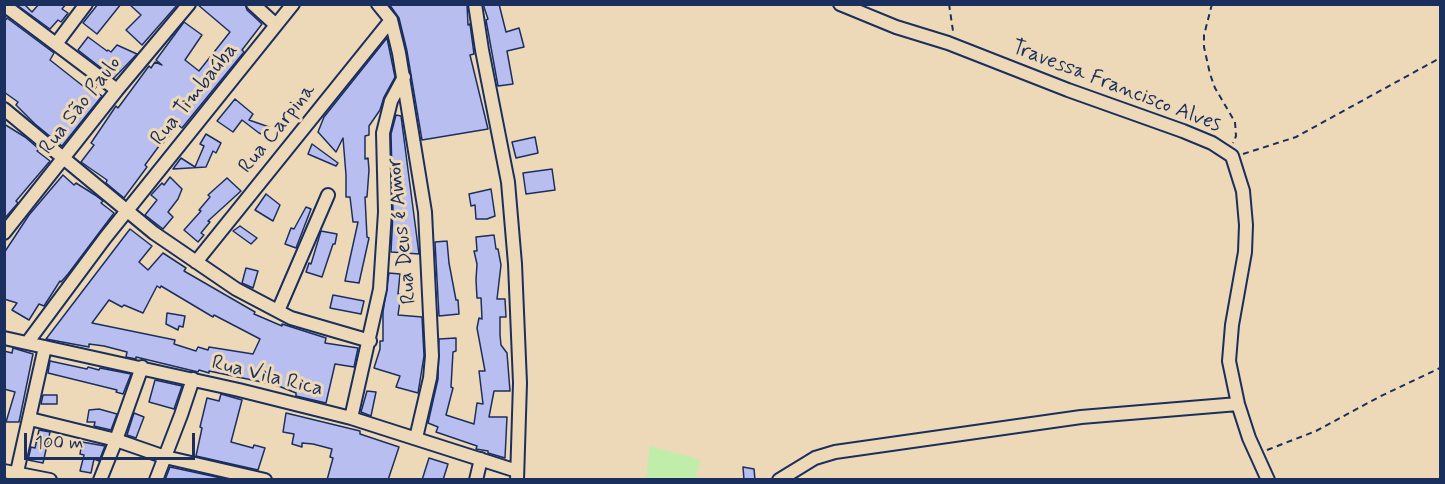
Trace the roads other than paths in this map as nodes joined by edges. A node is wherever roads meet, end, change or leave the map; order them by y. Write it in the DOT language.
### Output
graph roads {
  1 [pos="86,4"];
  2 [pos="189,4"];
  3 [pos="253,4"];
  4 [pos="293,4"];
  5 [pos="378,4"];
  6 [pos="475,4"];
  7 [pos="840,4"];
  8 [pos="4,5"];
  9 [pos="391,20"];
  10 [pos="276,25"];
  11 [pos="56,44"];
  12 [pos="404,77"];
  13 [pos="117,90"];
  14 [pos="4,110"];
  15 [pos="64,159"];
  16 [pos="328,195"];
  17 [pos="127,211"];
  18 [pos="4,232"];
  19 [pos="196,262"];
  20 [pos="278,311"];
  21 [pos="4,338"];
  22 [pos="370,341"];
  23 [pos="27,344"];
  24 [pos="45,347"];
  25 [pos="142,368"];
  26 [pos="193,380"];
  27 [pos="1238,404"];
  28 [pos="351,418"];
  29 [pos="30,419"];
  30 [pos="416,438"];
  31 [pos="116,440"];
  32 [pos="165,457"];
  33 [pos="481,459"];
  34 [pos="11,472"];
  35 [pos="517,475"];
  36 [pos="788,477"];
  37 [pos="50,480"];
  38 [pos="100,480"];
  39 [pos="156,480"];
  40 [pos="265,480"];
  41 [pos="476,480"];
  42 [pos="1268,480"];
  1 -- 11 [label="street"];
  2 -- 13 [label="street, Rua São Paulo"];
  3 -- 10 [label="street"];
  4 -- 10 [label="street, Rua Timbaúba"];
  5 -- 9 [label="street"];
  6 -- 35 [label="street"];
  7 -- 27 [label="street, Travessa Francisco Alves"];
  8 -- 11 [label="street"];
  9 -- 12 [label="street, Rua Deus é Amor"];
  9 -- 19 [label="street, Rua Carpina"];
  10 -- 17 [label="street, Rua Timbaúba"];
  11 -- 13 [label="street"];
  12 -- 22 [label="street"];
  12 -- 30 [label="street, Rua Deus é Amor"];
  13 -- 15 [label="street, Rua São Paulo"];
  14 -- 15 [label="street"];
  15 -- 17 [label="street"];
  15 -- 18 [label="street, Rua São Paulo"];
  16 -- 20 [label="street"];
  17 -- 19 [label="street"];
  17 -- 23 [label="street, Rua Timbaúba"];
  19 -- 20 [label="street"];
  20 -- 22 [label="street"];
  21 -- 23 [label="street, Rua Vila Rica"];
  22 -- 28 [label="street"];
  23 -- 24 [label="street, Rua Vila Rica"];
  24 -- 25 [label="street, Rua Vila Rica"];
  24 -- 29 [label="street"];
  25 -- 26 [label="street, Rua Vila Rica"];
  25 -- 31 [label="street"];
  26 -- 28 [label="street, Rua Vila Rica"];
  26 -- 32 [label="street"];
  27 -- 36 [label="street"];
  27 -- 42 [label="street, Travessa Francisco Alves"];
  28 -- 30 [label="street, Rua Vila Rica"];
  29 -- 31 [label="street"];
  29 -- 34 [label="street"];
  30 -- 33 [label="street, Rua Vila Rica"];
  31 -- 32 [label="street"];
  31 -- 38 [label="street"];
  32 -- 39 [label="street"];
  32 -- 40 [label="street"];
  33 -- 35 [label="street, Rua Vila Rica"];
  33 -- 41 [label="street"];
  34 -- 37 [label="street"];
}
